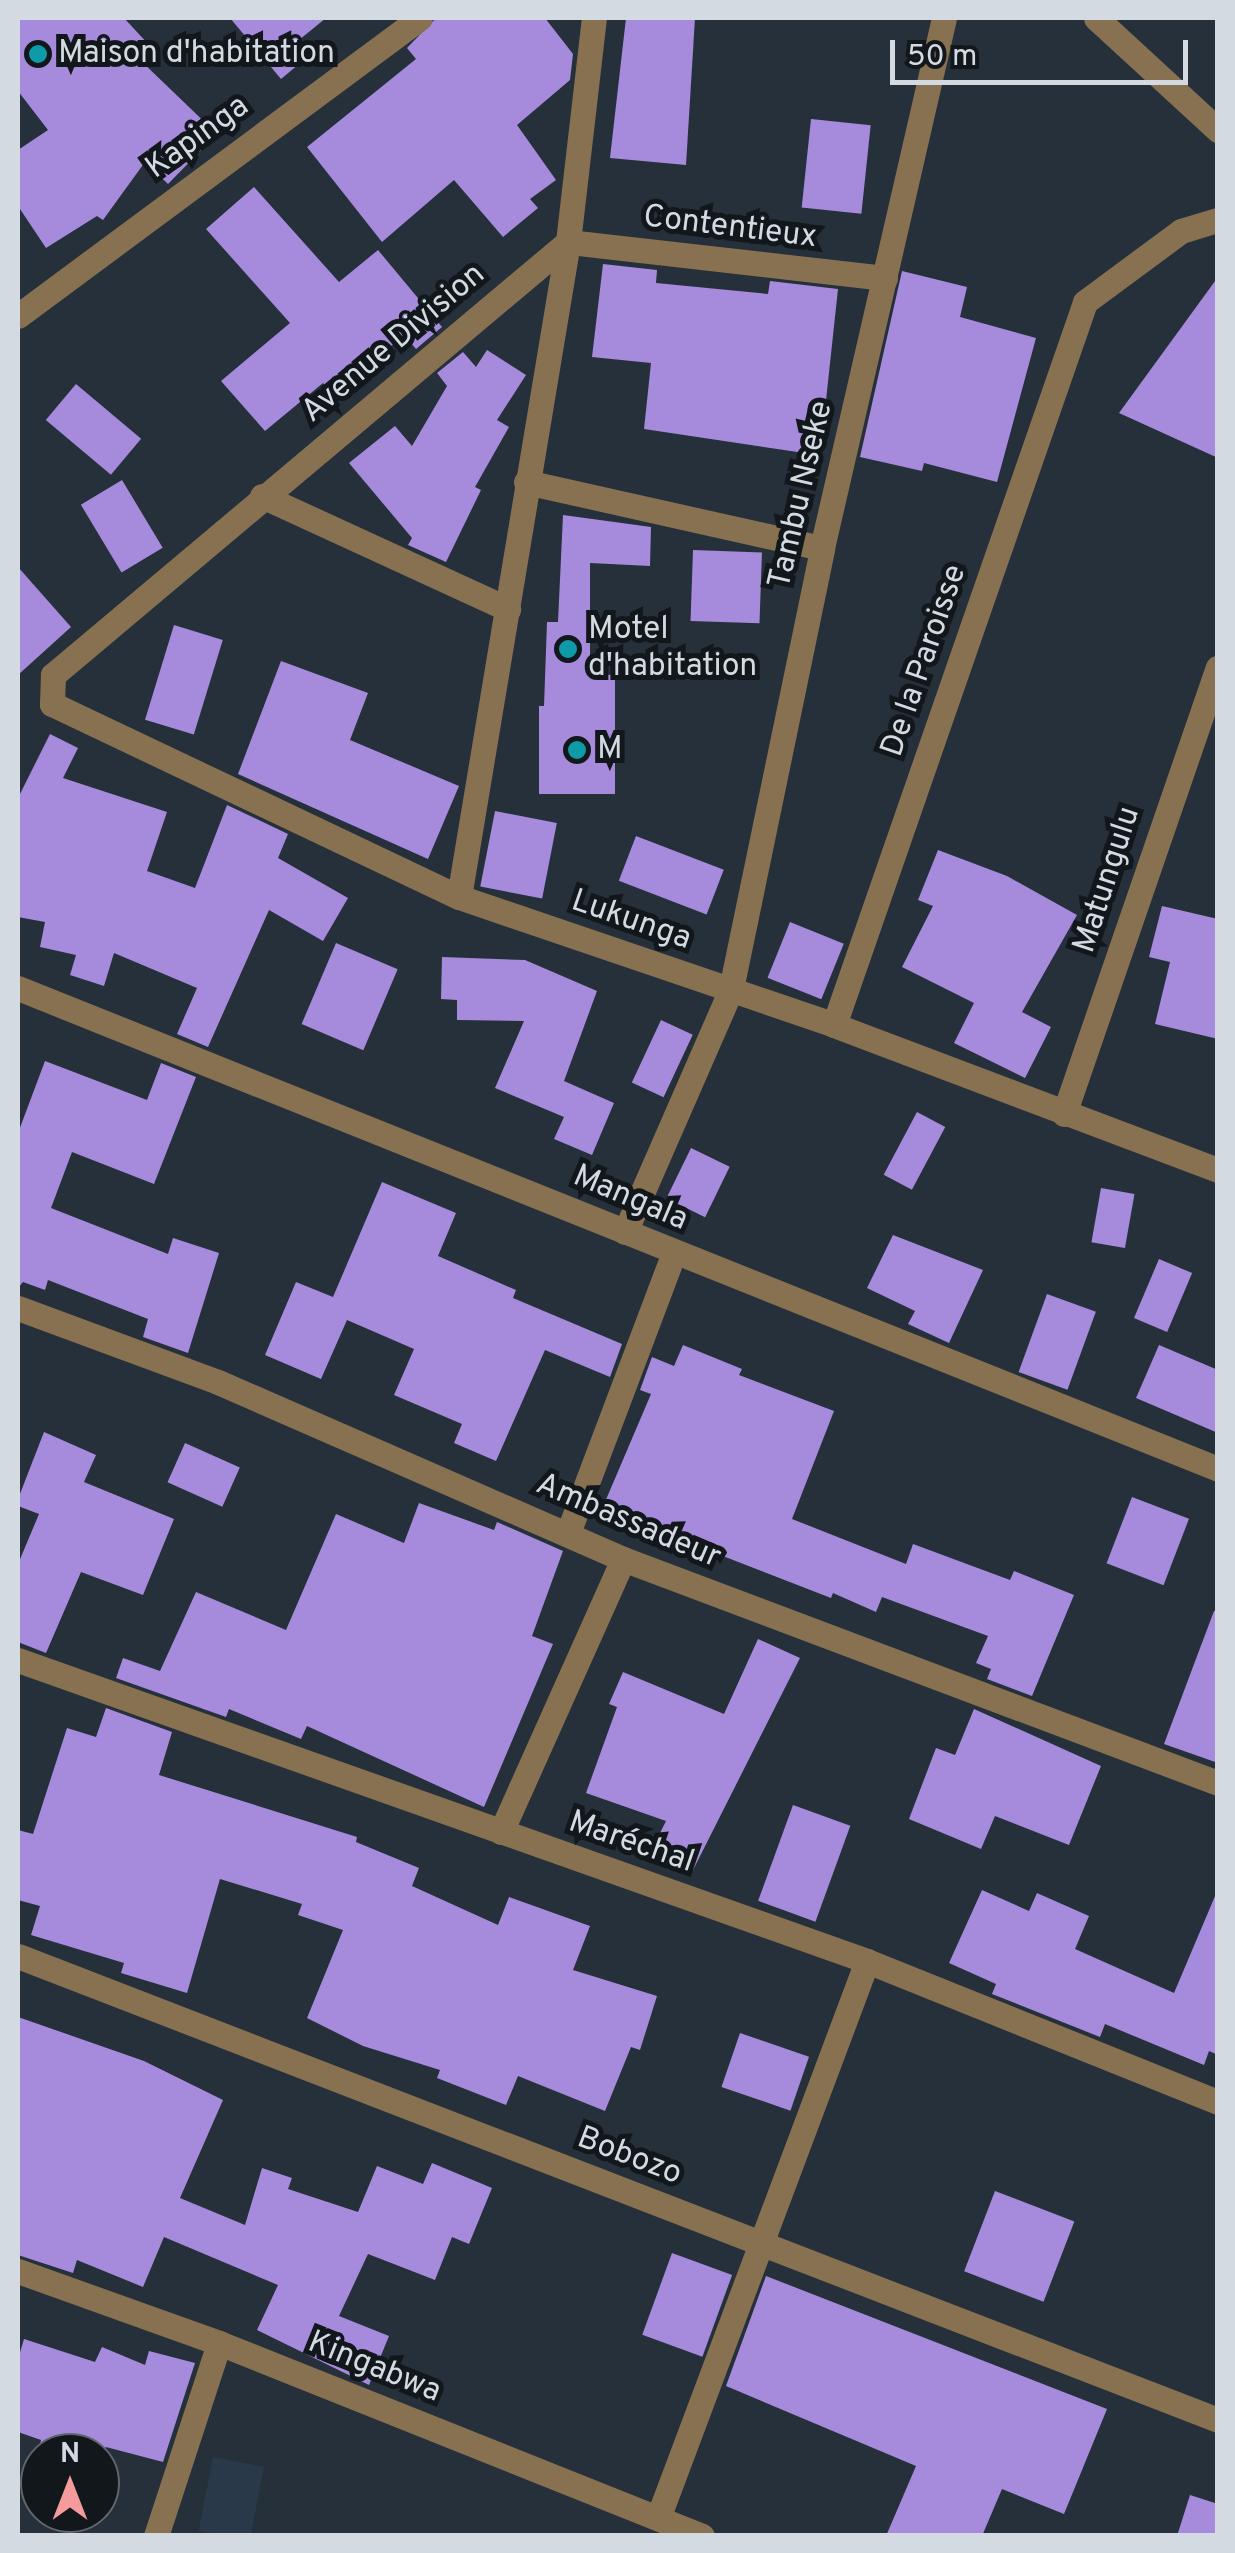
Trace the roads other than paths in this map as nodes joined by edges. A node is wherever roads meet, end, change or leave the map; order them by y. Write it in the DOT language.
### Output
graph roads {
  1 [pos="420,18"];
  2 [pos="594,18"];
  3 [pos="944,18"];
  4 [pos="1096,18"];
  5 [pos="1218,130"];
  6 [pos="1218,220"];
  7 [pos="568,242"];
  8 [pos="885,278"];
  9 [pos="18,316"];
  10 [pos="526,482"];
  11 [pos="262,496"];
  12 [pos="822,548"];
  13 [pos="508,610"];
  14 [pos="1218,668"];
  15 [pos="48,690"];
  16 [pos="460,897"];
  17 [pos="731,989"];
  18 [pos="22,990"];
  19 [pos="18,1018"];
  20 [pos="834,1024"];
  21 [pos="1064,1114"];
  22 [pos="1218,1170"];
  23 [pos="624,1232"];
  24 [pos="674,1254"];
  25 [pos="18,1308"];
  26 [pos="1218,1469"];
  27 [pos="568,1533"];
  28 [pos="622,1559"];
  29 [pos="18,1660"];
  30 [pos="1218,1784"];
  31 [pos="501,1832"];
  32 [pos="18,1956"];
  33 [pos="867,1960"];
  34 [pos="1218,2102"];
  35 [pos="760,2242"];
  36 [pos="18,2270"];
  37 [pos="219,2343"];
  38 [pos="1218,2420"];
  39 [pos="658,2518"];
  40 [pos="156,2536"];
  41 [pos="702,2536"];
  1 -- 9 [label="street, Kapinga"];
  2 -- 7 [label="street"];
  3 -- 8 [label="street, Tambu Nseke"];
  4 -- 5 [label="street"];
  6 -- 20 [label="street, De la Paroisse"];
  7 -- 8 [label="street, Contentieux"];
  7 -- 10 [label="street"];
  7 -- 11 [label="street, Avenue Division"];
  8 -- 12 [label="street, Tambu Nseke"];
  10 -- 12 [label="street"];
  10 -- 13 [label="street"];
  11 -- 13 [label="street"];
  11 -- 15 [label="street, Avenue Division"];
  12 -- 17 [label="street, Tambu Nseke"];
  13 -- 16 [label="street"];
  14 -- 21 [label="street, Matungulu"];
  15 -- 16 [label="street, Lukunga"];
  16 -- 17 [label="street, Lukunga"];
  17 -- 20 [label="street, Lukunga"];
  17 -- 23 [label="street, Tambu Nseke"];
  18 -- 19 [label="street"];
  18 -- 23 [label="street, Mangala"];
  20 -- 21 [label="street, Lukunga"];
  21 -- 22 [label="street, Lukunga"];
  23 -- 24 [label="street, Mangala"];
  24 -- 26 [label="street, Mangala"];
  24 -- 27 [label="street"];
  25 -- 27 [label="street, Ambassadeur"];
  27 -- 28 [label="street, Ambassadeur"];
  28 -- 30 [label="street, Ambassadeur"];
  28 -- 31 [label="street"];
  29 -- 31 [label="street, Maréchal"];
  31 -- 33 [label="street, Maréchal"];
  32 -- 35 [label="street, Bobozo"];
  33 -- 34 [label="street, Maréchal"];
  33 -- 35 [label="street"];
  35 -- 38 [label="street, Bobozo"];
  35 -- 39 [label="street"];
  36 -- 37 [label="street, Kingabwa"];
  37 -- 39 [label="street, Kingabwa"];
  37 -- 40 [label="street"];
  39 -- 41 [label="street, Kingabwa"];
}
